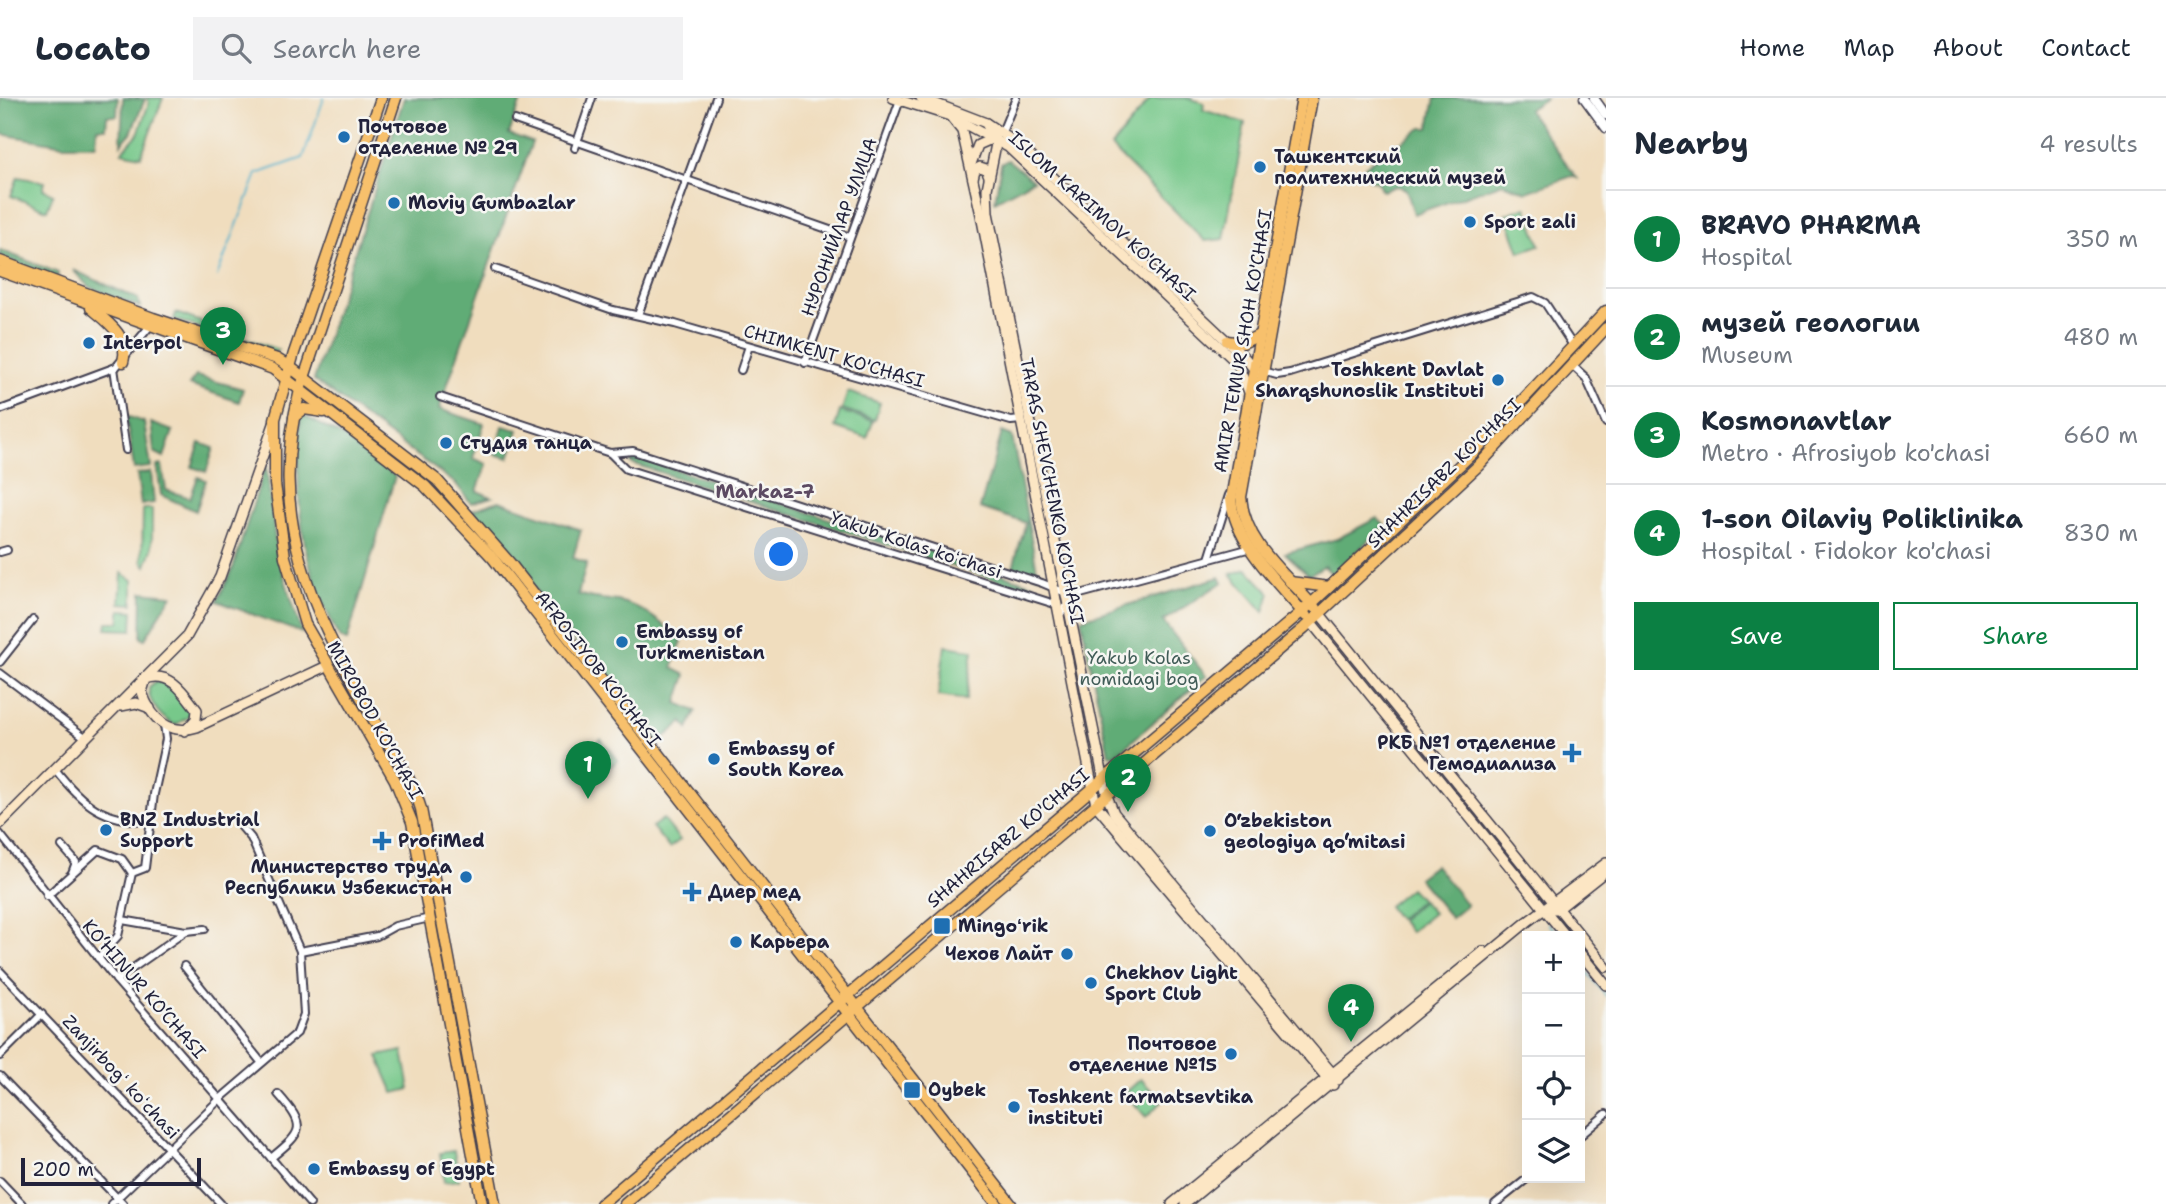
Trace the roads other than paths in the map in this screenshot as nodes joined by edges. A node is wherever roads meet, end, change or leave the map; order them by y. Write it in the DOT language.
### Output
graph roads {
  1 [pos="381,98"];
  2 [pos="396,98"];
  3 [pos="592,98"];
  4 [pos="716,98"];
  5 [pos="921,98"];
  6 [pos="1016,98"];
  7 [pos="1303,98"];
  8 [pos="1312,98"];
  9 [pos="897,99"];
  10 [pos="1590,99"];
  11 [pos="1606,115"];
  12 [pos="950,116"];
  13 [pos="515,120"];
  14 [pos="1606,128"];
  15 [pos="998,135"];
  16 [pos="1011,144"];
  17 [pos="576,145"];
  18 [pos="994,154"];
  19 [pos="972,173"];
  20 [pos="989,176"];
  21 [pos="687,180"];
  22 [pos="850,237"];
  23 [pos="0,261"];
  24 [pos="495,269"];
  25 [pos="0,271"];
  26 [pos="85,304"];
  27 [pos="1606,311"];
  28 [pos="638,316"];
  29 [pos="152,322"];
  30 [pos="1606,328"];
  31 [pos="1259,335"];
  32 [pos="1227,341"];
  33 [pos="749,346"];
  34 [pos="1574,347"];
  35 [pos="294,353"];
  36 [pos="309,358"];
  37 [pos="805,363"];
  38 [pos="1237,363"];
  39 [pos="275,364"];
  40 [pos="118,365"];
  41 [pos="1573,366"];
  42 [pos="290,367"];
  43 [pos="741,370"];
  44 [pos="1260,371"];
  45 [pos="304,378"];
  46 [pos="287,379"];
  47 [pos="300,390"];
  48 [pos="1249,392"];
  49 [pos="440,397"];
  50 [pos="0,410"];
  51 [pos="334,417"];
  52 [pos="275,419"];
  53 [pos="1021,420"];
  54 [pos="1606,423"];
  55 [pos="291,424"];
  56 [pos="126,450"];
  57 [pos="610,453"];
  58 [pos="1231,490"];
  59 [pos="841,519"];
  60 [pos="836,535"];
  61 [pos="1255,547"];
  62 [pos="1209,559"];
  63 [pos="1053,576"];
  64 [pos="1286,580"];
  65 [pos="1042,583"];
  66 [pos="1329,587"];
  67 [pos="1063,600"];
  68 [pos="1311,604"];
  69 [pos="1302,611"];
  70 [pos="1320,614"];
  71 [pos="33,620"];
  72 [pos="1311,622"];
  73 [pos="340,659"];
  74 [pos="0,662"];
  75 [pos="327,666"];
  76 [pos="0,673"];
  77 [pos="146,679"];
  78 [pos="116,708"];
  79 [pos="150,708"];
  80 [pos="197,710"];
  81 [pos="214,718"];
  82 [pos="164,724"];
  83 [pos="185,731"];
  84 [pos="86,738"];
  85 [pos="166,739"];
  86 [pos="1097,757"];
  87 [pos="55,769"];
  88 [pos="1116,769"];
  89 [pos="1102,781"];
  90 [pos="1093,789"];
  91 [pos="1107,796"];
  92 [pos="1096,805"];
  93 [pos="149,821"];
  94 [pos="0,824"];
  95 [pos="240,825"];
  96 [pos="0,834"];
  97 [pos="62,846"];
  98 [pos="1606,863"];
  99 [pos="1606,871"];
  100 [pos="132,873"];
  101 [pos="71,875"];
  102 [pos="47,896"];
  103 [pos="1557,906"];
  104 [pos="1542,907"];
  105 [pos="430,918"];
  106 [pos="122,920"];
  107 [pos="205,929"];
  108 [pos="186,931"];
  109 [pos="1562,931"];
  110 [pos="300,951"];
  111 [pos="97,958"];
  112 [pos="1585,959"];
  113 [pos="184,966"];
  114 [pos="1606,967"];
  115 [pos="0,971"];
  116 [pos="116,980"];
  117 [pos="1606,985"];
  118 [pos="847,993"];
  119 [pos="838,1001"];
  120 [pos="857,1007"];
  121 [pos="42,1014"];
  122 [pos="848,1014"];
  123 [pos="0,1056"];
  124 [pos="261,1062"];
  125 [pos="0,1076"];
  126 [pos="1332,1079"];
  127 [pos="278,1094"];
  128 [pos="221,1098"];
  129 [pos="1606,1114"];
  130 [pos="1585,1132"];
  131 [pos="482,1138"];
  132 [pos="469,1140"];
  133 [pos="169,1148"];
  134 [pos="271,1158"];
  135 [pos="0,1181"];
  136 [pos="1522,1183"];
  137 [pos="117,1198"];
  138 [pos="494,1199"];
  139 [pos="482,1200"];
  140 [pos="22,1204"];
  141 [pos="111,1204"];
  142 [pos="122,1204"];
  143 [pos="221,1204"];
  144 [pos="310,1204"];
  145 [pos="601,1204"];
  146 [pos="625,1204"];
  147 [pos="996,1204"];
  148 [pos="1011,1204"];
  149 [pos="1172,1204"];
  150 [pos="1185,1204"];
  151 [pos="1495,1204"];
  1 -- 35 [label="main road, MIROBOD KO'CHASI"];
  2 -- 36 [label="main road, MIROBOD KO'CHASI"];
  3 -- 17 [label="street"];
  4 -- 21 [label="street"];
  5 -- 15 [label="main road, ISLOM KARIMOV KO'CHASI"];
  6 -- 15 [label="street, TARAS SHEVCHENKO KO'CHASI"];
  7 -- 31 [label="main road, AMIR TEMUR SHOH KO'CHASI"];
  8 -- 44 [label="main road, AMIR TEMUR SHOH KO'CHASI"];
  9 -- 12 [label="main road, ISLOM KARIMOV KO'CHASI"];
  9 -- 22 [label="street, НУРОНИЙЛАР УЛИЦА"];
  10 -- 11 [label="street"];
  10 -- 14 [label="street"];
  12 -- 15 [label="main road, ISLOM KARIMOV KO'CHASI"];
  12 -- 19 [label="main road, TARAS SHEVCHENKO KO'CHASI"];
  13 -- 17 [label="street"];
  15 -- 16 [label="main road, ISLOM KARIMOV KO'CHASI"];
  15 -- 18 [label="main road, TARAS SHEVCHENKO KO'CHASI"];
  15 -- 19 [label="main road"];
  16 -- 18 [label="main road"];
  16 -- 32 [label="main road, ISLOM KARIMOV KO'CHASI"];
  16 -- 38 [label="main road, ISLOM KARIMOV KO'CHASI"];
  17 -- 21 [label="street"];
  18 -- 20 [label="main road, TARAS SHEVCHENKO KO'CHASI"];
  19 -- 20 [label="main road"];
  19 -- 53 [label="main road, TARAS SHEVCHENKO KO'CHASI"];
  20 -- 67 [label="main road, TARAS SHEVCHENKO KO'CHASI"];
  21 -- 22 [label="street"];
  21 -- 28 [label="street"];
  22 -- 37 [label="street, НУРОНИЙЛАР УЛИЦА"];
  23 -- 29 [label="main road, AFROSIYOB KO'CHASI"];
  24 -- 28 [label="street, CHIMKENT KO'CHASI"];
  25 -- 26 [label="main road, AFROSIYOB KO'CHASI"];
  26 -- 29 [label="main road, AFROSIYOB KO'CHASI"];
  26 -- 40 [label="main road"];
  27 -- 34 [label="main road, SHAHRISABZ KO'CHASI"];
  28 -- 33 [label="street, CHIMKENT KO'CHASI"];
  29 -- 39 [label="main road, AFROSIYOB KO'CHASI"];
  29 -- 40 [label="street"];
  30 -- 41 [label="main road, SHAHRISABZ KO'CHASI"];
  31 -- 32 [label="main road"];
  31 -- 44 [label="main road, AMIR TEMUR SHOH KO'CHASI"];
  32 -- 44 [label="main road, ISLOM KARIMOV KO'CHASI"];
  33 -- 37 [label="street, CHIMKENT KO'CHASI"];
  33 -- 43 [label="street"];
  34 -- 44 [label="street"];
  34 -- 66 [label="main road, SHAHRISABZ KO'CHASI"];
  35 -- 39 [label="main road"];
  35 -- 42 [label="main road, MIROBOD KO'CHASI"];
  36 -- 42 [label="main road, AFROSIYOB KO'CHASI"];
  36 -- 45 [label="main road, MIROBOD KO'CHASI"];
  37 -- 53 [label="street, CHIMKENT KO'CHASI"];
  38 -- 44 [label="main road, ISLOM KARIMOV KO'CHASI"];
  38 -- 48 [label="main road, ISLOM KARIMOV KO'CHASI"];
  39 -- 42 [label="main road, AFROSIYOB KO'CHASI"];
  39 -- 46 [label="main road, AFROSIYOB KO'CHASI"];
  40 -- 50 [label="street"];
  40 -- 56 [label="street"];
  41 -- 54 [label="street"];
  41 -- 70 [label="main road, SHAHRISABZ KO'CHASI"];
  42 -- 45 [label="main road, AFROSIYOB KO'CHASI"];
  42 -- 46 [label="main road, MIROBOD KO'CHASI"];
  44 -- 48 [label="main road, AMIR TEMUR SHOH KO'CHASI"];
  44 -- 61 [label="main road, AMIR TEMUR SHOH KO'CHASI"];
  45 -- 46 [label="main road"];
  45 -- 47 [label="main road, MIROBOD KO'CHASI"];
  45 -- 118 [label="main road, AFROSIYOB KO'CHASI"];
  46 -- 47 [label="main road, AFROSIYOB KO'CHASI"];
  46 -- 52 [label="main road, MIROBOD KO'CHASI"];
  47 -- 51 [label="main road, AFROSIYOB KO'CHASI"];
  47 -- 55 [label="main road, MIROBOD KO'CHASI"];
  48 -- 58 [label="main road, AMIR TEMUR SHOH KO'CHASI"];
  49 -- 57 [label="street, Yakub Kolas koʻchasi"];
  51 -- 55 [label="main road"];
  51 -- 119 [label="main road, AFROSIYOB KO'CHASI"];
  52 -- 75 [label="main road, MIROBOD KO'CHASI"];
  52 -- 77 [label="main road"];
  53 -- 63 [label="main road, TARAS SHEVCHENKO KO'CHASI"];
  55 -- 73 [label="main road, MIROBOD KO'CHASI"];
  57 -- 59 [label="street, Yakub Kolas koʻchasi"];
  57 -- 60 [label="street, Yakub Kolas koʻchasi"];
  58 -- 61 [label="main road, AMIR TEMUR SHOH KO'CHASI"];
  58 -- 62 [label="street"];
  59 -- 60 [label="street"];
  59 -- 65 [label="street, Yakub Kolas koʻchasi"];
  60 -- 67 [label="street, Yakub Kolas koʻchasi"];
  61 -- 62 [label="street"];
  61 -- 64 [label="main road, AMIR TEMUR SHOH KO'CHASI"];
  61 -- 69 [label="main road, AMIR TEMUR SHOH KO'CHASI"];
  62 -- 67 [label="street"];
  63 -- 65 [label="street"];
  63 -- 67 [label="main road, TARAS SHEVCHENKO KO'CHASI"];
  64 -- 66 [label="main road"];
  64 -- 68 [label="main road, AMIR TEMUR SHOH KO'CHASI"];
  65 -- 67 [label="street, Yakub Kolas koʻchasi"];
  66 -- 68 [label="main road, SHAHRISABZ KO'CHASI"];
  67 -- 86 [label="main road, TARAS SHEVCHENKO KO'CHASI"];
  67 -- 90 [label="main road, TARAS SHEVCHENKO KO'CHASI"];
  68 -- 69 [label="main road, SHAHRISABZ KO'CHASI"];
  68 -- 70 [label="main road, AMIR TEMUR SHOH KO'CHASI"];
  69 -- 72 [label="main road, AMIR TEMUR SHOH KO'CHASI"];
  69 -- 88 [label="main road, SHAHRISABZ KO'CHASI"];
  70 -- 72 [label="main road, SHAHRISABZ KO'CHASI"];
  70 -- 103 [label="main road, AMIR TEMUR SHOH KO'CHASI"];
  71 -- 74 [label="street"];
  72 -- 91 [label="main road, SHAHRISABZ KO'CHASI"];
  72 -- 104 [label="main road, AMIR TEMUR SHOH KO'CHASI"];
  73 -- 75 [label="main road"];
  73 -- 131 [label="main road, MIROBOD KO'CHASI"];
  75 -- 81 [label="main road"];
  75 -- 105 [label="main road, MIROBOD KO'CHASI"];
  76 -- 84 [label="street"];
  77 -- 78 [label="main road"];
  77 -- 79 [label="main road"];
  77 -- 80 [label="main road"];
  78 -- 79 [label="main road"];
  78 -- 84 [label="main road"];
  79 -- 82 [label="main road"];
  80 -- 81 [label="main road"];
  80 -- 83 [label="main road"];
  81 -- 83 [label="main road"];
  82 -- 83 [label="main road"];
  82 -- 85 [label="street"];
  83 -- 85 [label="street"];
  84 -- 87 [label="main road"];
  85 -- 93 [label="street"];
  86 -- 88 [label="main road"];
  86 -- 89 [label="main road, TARAS SHEVCHENKO KO'CHASI"];
  87 -- 93 [label="street"];
  87 -- 94 [label="main road"];
  88 -- 89 [label="main road, SHAHRISABZ KO'CHASI"];
  89 -- 90 [label="main road, SHAHRISABZ KO'CHASI"];
  89 -- 91 [label="main road, TARAS SHEVCHENKO KO'CHASI"];
  90 -- 92 [label="main road, TARAS SHEVCHENKO KO'CHASI"];
  90 -- 118 [label="main road, SHAHRISABZ KO'CHASI"];
  91 -- 92 [label="main road, SHAHRISABZ KO'CHASI"];
  91 -- 126 [label="main road, TARAS SHEVCHENKO KO'CHASI"];
  92 -- 120 [label="main road, SHAHRISABZ KO'CHASI"];
  92 -- 126 [label="main road, TARAS SHEVCHENKO KO'CHASI"];
  93 -- 100 [label="street"];
  95 -- 110 [label="street"];
  96 -- 102 [label="street, KO‘HINUR KO‘CHASI"];
  97 -- 101 [label="street"];
  98 -- 103 [label="main road"];
  99 -- 103 [label="main road"];
  100 -- 101 [label="street"];
  100 -- 106 [label="street"];
  101 -- 102 [label="street"];
  102 -- 111 [label="street, KO‘HINUR KO‘CHASI"];
  103 -- 104 [label="main road"];
  103 -- 114 [label="main road, AMIR TEMUR SHOH KO'CHASI"];
  104 -- 109 [label="main road, AMIR TEMUR SHOH KO'CHASI"];
  104 -- 126 [label="main road"];
  105 -- 110 [label="street"];
  105 -- 132 [label="main road, MIROBOD KO'CHASI"];
  106 -- 108 [label="street"];
  106 -- 111 [label="street"];
  107 -- 108 [label="street"];
  108 -- 116 [label="street"];
  110 -- 124 [label="street"];
  111 -- 116 [label="street, KO‘HINUR KO‘CHASI"];
  112 -- 117 [label="main road"];
  113 -- 124 [label="street"];
  115 -- 121 [label="street, Zanjirbogʻ koʻchasi"];
  116 -- 128 [label="street, KO‘HINUR KO‘CHASI"];
  118 -- 119 [label="main road, SHAHRISABZ KO'CHASI"];
  118 -- 120 [label="main road, AFROSIYOB KO'CHASI"];
  119 -- 122 [label="main road, AFROSIYOB KO'CHASI"];
  119 -- 145 [label="main road, SHAHRISABZ KO'CHASI"];
  120 -- 122 [label="main road, SHAHRISABZ KO'CHASI"];
  120 -- 148 [label="main road, AFROSIYOB KO'CHASI"];
  121 -- 123 [label="street"];
  121 -- 133 [label="street, Zanjirbogʻ koʻchasi"];
  122 -- 146 [label="main road, SHAHRISABZ KO'CHASI"];
  122 -- 147 [label="main road, AFROSIYOB KO'CHASI"];
  124 -- 128 [label="street"];
  125 -- 137 [label="street"];
  126 -- 149 [label="main road"];
  126 -- 150 [label="main road"];
  127 -- 134 [label="street"];
  128 -- 133 [label="street"];
  128 -- 134 [label="street, KO‘HINUR KO‘CHASI"];
  129 -- 130 [label="street"];
  131 -- 132 [label="main road"];
  131 -- 138 [label="main road, MIROBOD KO'CHASI"];
  132 -- 139 [label="main road, MIROBOD KO'CHASI"];
  133 -- 137 [label="street"];
  133 -- 143 [label="street, Zanjirbogʻ koʻchasi"];
  134 -- 144 [label="street, KO‘HINUR KO‘CHASI"];
  135 -- 140 [label="street"];
  136 -- 151 [label="street"];
  137 -- 141 [label="street"];
  137 -- 142 [label="street"];
  138 -- 139 [label="main road"];
}
